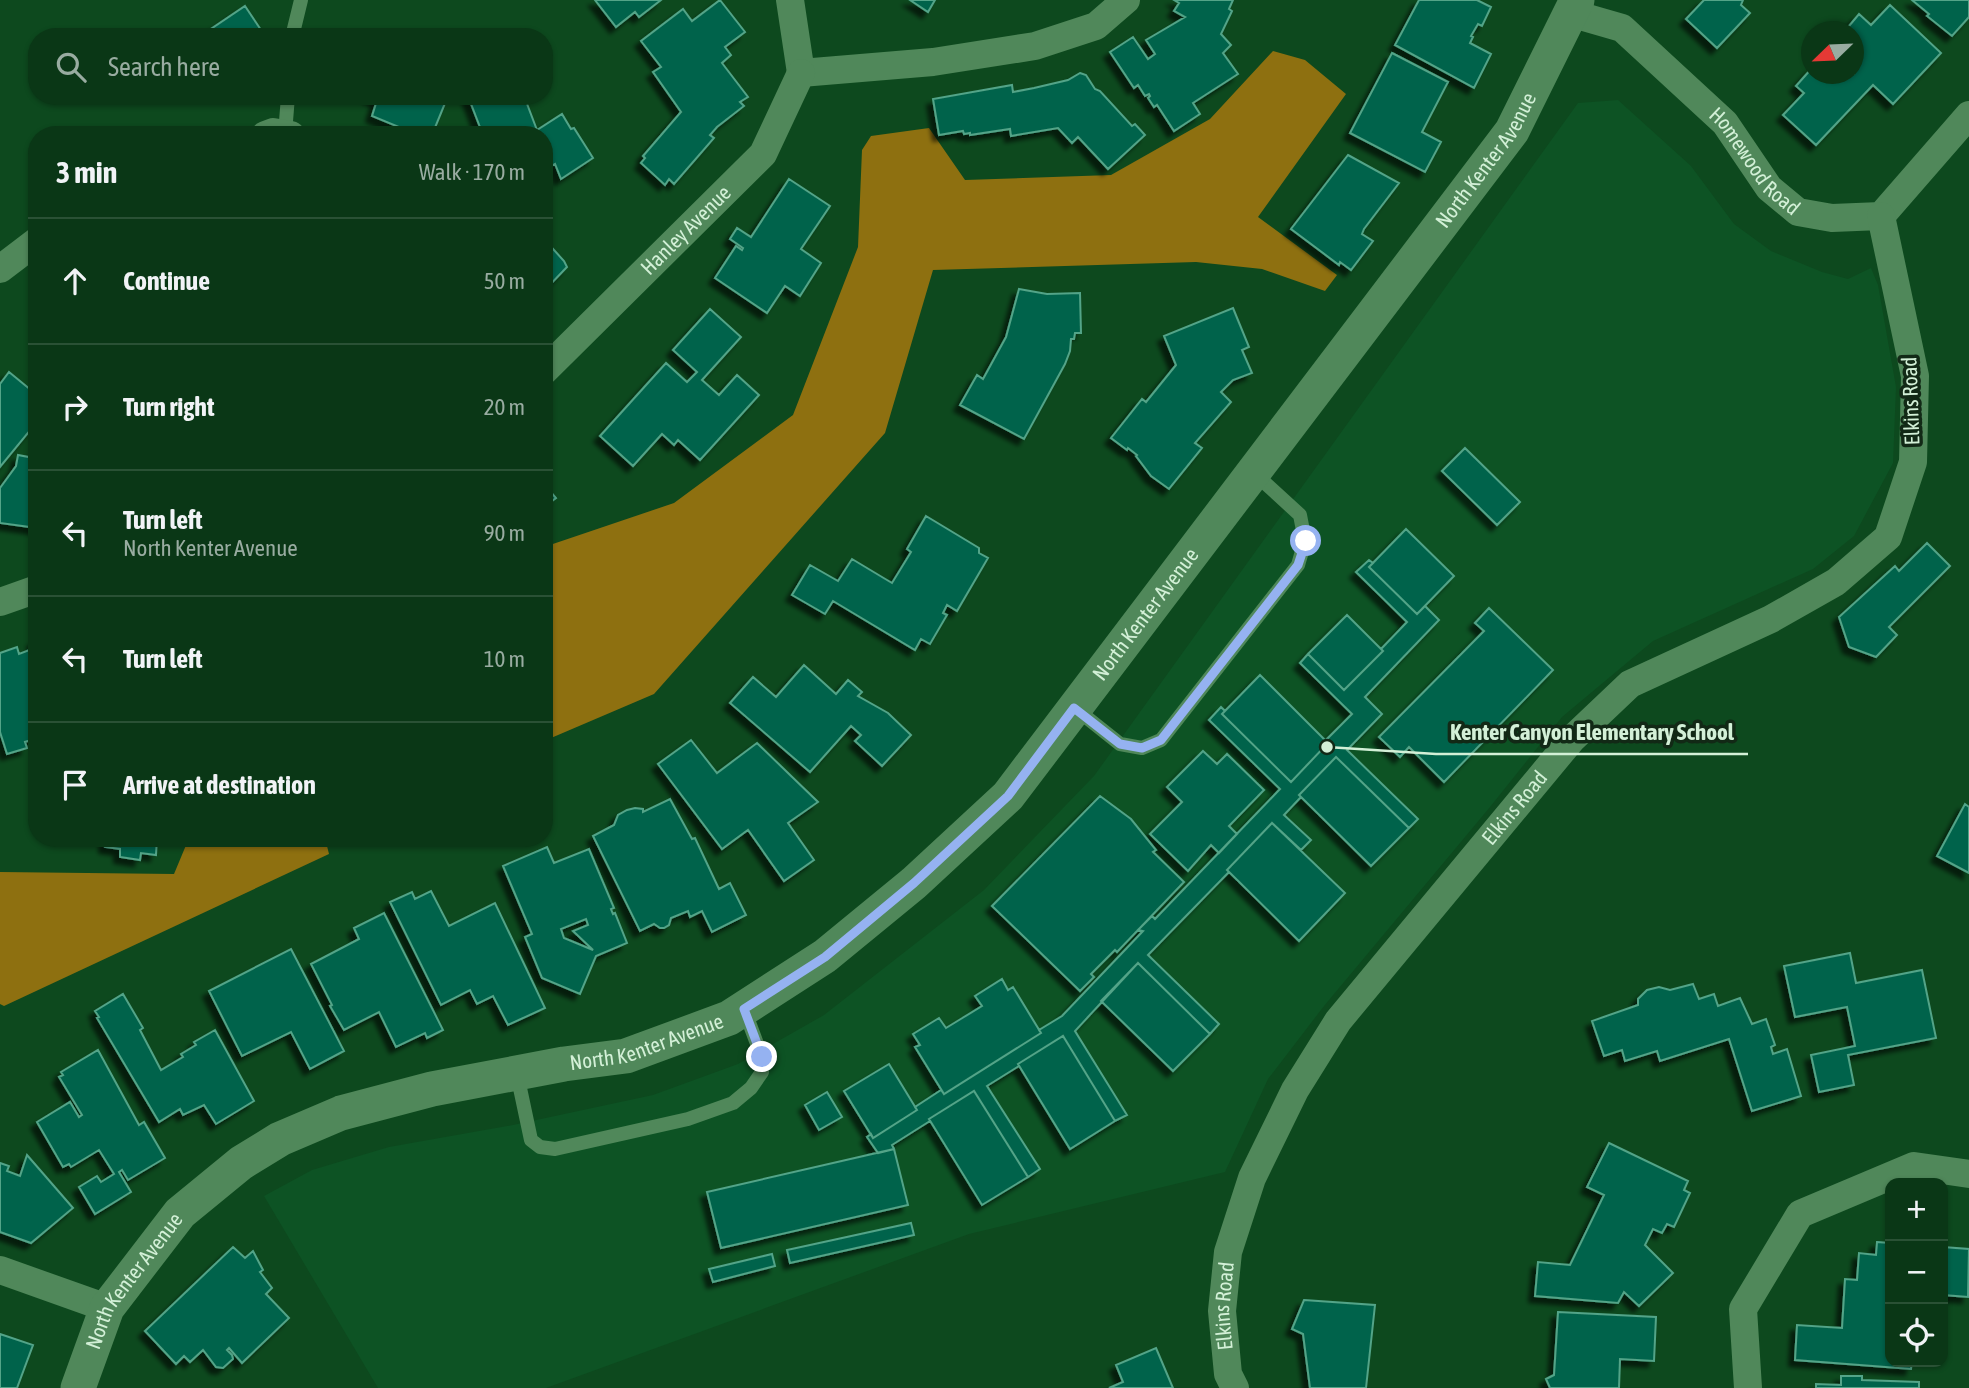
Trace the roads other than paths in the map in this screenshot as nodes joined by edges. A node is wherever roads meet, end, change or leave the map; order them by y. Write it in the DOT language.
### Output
graph roads {
  1 [pos="301,0"];
  2 [pos="790,0"];
  3 [pos="1126,0"];
  4 [pos="1573,6"];
  5 [pos="294,28"];
  6 [pos="801,73"];
  7 [pos="287,105"];
  8 [pos="1969,115"];
  9 [pos="286,126"];
  10 [pos="1881,216"];
  11 [pos="28,248"];
  12 [pos="0,269"];
  13 [pos="553,363"];
  14 [pos="1253,472"];
  15 [pos="28,592"];
  16 [pos="0,602"];
  17 [pos="1074,708"];
  18 [pos="744,1009"];
  19 [pos="517,1074"];
  20 [pos="1969,1174"];
  21 [pos="0,1270"];
  22 [pos="107,1308"];
  23 [pos="78,1388"];
  24 [pos="1235,1388"];
  25 [pos="1748,1388"];
  1 -- 5 [label="lane"];
  2 -- 6 [label="street"];
  3 -- 6 [label="street"];
  4 -- 10 [label="street, Homewood Road"];
  4 -- 14 [label="street, North Kenter Avenue"];
  6 -- 13 [label="street, Hanley Avenue"];
  7 -- 9 [label="lane"];
  8 -- 10 [label="street"];
  10 -- 24 [label="street, Elkins Road"];
  11 -- 12 [label="street"];
  14 -- 17 [label="street, North Kenter Avenue"];
  14 -- 17 [label="lane"];
  15 -- 16 [label="street"];
  17 -- 18 [label="street, North Kenter Avenue"];
  18 -- 19 [label="street, North Kenter Avenue"];
  18 -- 19 [label="lane"];
  19 -- 22 [label="street, North Kenter Avenue"];
  20 -- 25 [label="street"];
  21 -- 22 [label="street"];
  22 -- 23 [label="street, North Kenter Avenue"];
}
